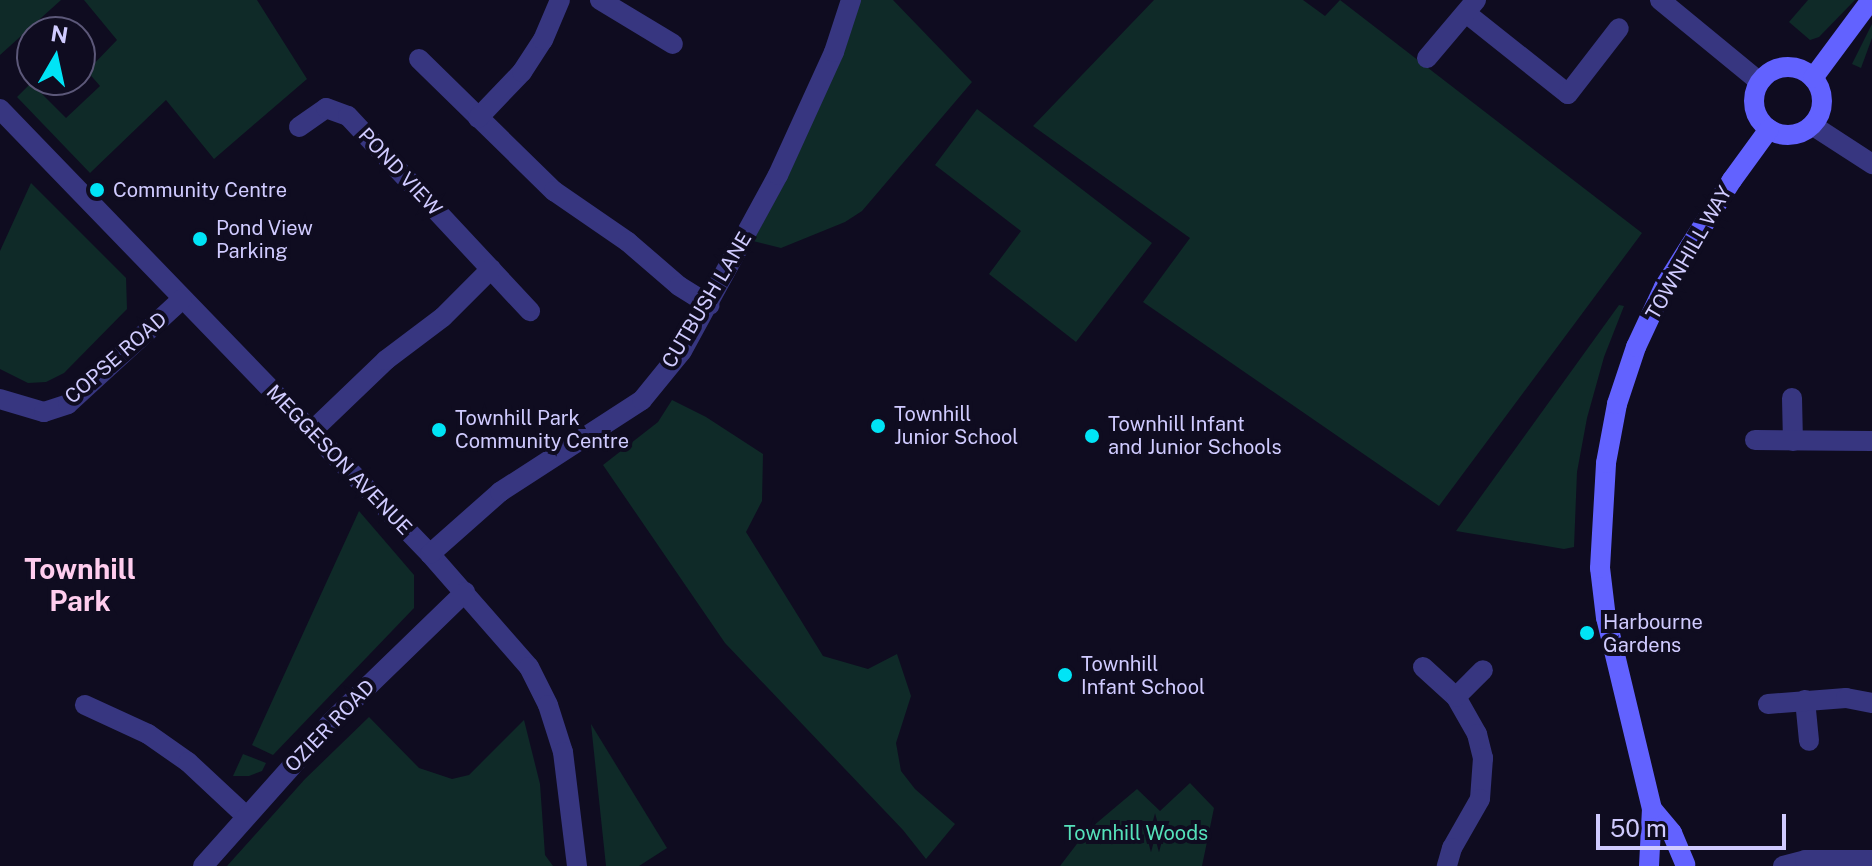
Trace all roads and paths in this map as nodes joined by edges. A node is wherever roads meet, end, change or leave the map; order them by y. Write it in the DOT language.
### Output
graph roads {
  1 [pos="560,0"];
  2 [pos="600,0"];
  3 [pos="851,0"];
  4 [pos="1660,0"];
  5 [pos="1871,0"];
  6 [pos="1471,6"];
  7 [pos="1619,28"];
  8 [pos="673,44"];
  9 [pos="1427,58"];
  10 [pos="419,59"];
  11 [pos="1813,78"];
  12 [pos="1760,82"];
  13 [pos="0,109"];
  14 [pos="478,118"];
  15 [pos="1812,125"];
  16 [pos="299,127"];
  17 [pos="1769,129"];
  18 [pos="1872,164"];
  19 [pos="491,269"];
  20 [pos="182,299"];
  21 [pos="709,305"];
  22 [pos="530,311"];
  23 [pos="1792,398"];
  24 [pos="0,399"];
  25 [pos="312,431"];
  26 [pos="1755,440"];
  27 [pos="1793,441"];
  28 [pos="1872,441"];
  29 [pos="430,554"];
  30 [pos="465,592"];
  31 [pos="1423,667"];
  32 [pos="1483,670"];
  33 [pos="1456,697"];
  34 [pos="1805,700"];
  35 [pos="1872,703"];
  36 [pos="1768,704"];
  37 [pos="85,705"];
  38 [pos="1809,741"];
  39 [pos="1652,809"];
  40 [pos="246,816"];
  41 [pos="1872,860"];
  42 [pos="1850,862"];
  43 [pos="1688,865"];
  44 [pos="203,866"];
  45 [pos="577,866"];
  46 [pos="1447,866"];
  47 [pos="1649,866"];
  48 [pos="1658,866"];
  49 [pos="1783,866"];
  1 -- 14 [label="street"];
  2 -- 8 [label="street"];
  3 -- 21 [label="street, CUTBUSH LANE"];
  4 -- 12 [label="street"];
  5 -- 11 [label="street"];
  6 -- 7 [label="street"];
  6 -- 9 [label="street"];
  10 -- 14 [label="street"];
  11 -- 12 [label="street"];
  11 -- 15 [label="street"];
  12 -- 17 [label="street"];
  13 -- 20 [label="street, MEGGESON AVENUE"];
  14 -- 21 [label="street"];
  15 -- 17 [label="street"];
  15 -- 18 [label="street"];
  16 -- 19 [label="street, POND VIEW"];
  17 -- 39 [label="street, TOWNHILL WAY"];
  19 -- 22 [label="street, POND VIEW"];
  19 -- 25 [label="street"];
  20 -- 24 [label="street, COPSE ROAD"];
  20 -- 25 [label="street, MEGGESON AVENUE"];
  21 -- 29 [label="street, CUTBUSH LANE"];
  23 -- 27 [label="street"];
  25 -- 29 [label="street, MEGGESON AVENUE"];
  26 -- 27 [label="street"];
  27 -- 28 [label="street"];
  29 -- 30 [label="street, MEGGESON AVENUE"];
  30 -- 40 [label="street, OZIER ROAD"];
  30 -- 45 [label="street, MEGGESON AVENUE"];
  31 -- 33 [label="street"];
  32 -- 33 [label="street"];
  33 -- 46 [label="street"];
  34 -- 35 [label="street"];
  34 -- 36 [label="street"];
  34 -- 38 [label="street"];
  37 -- 40 [label="street"];
  39 -- 43 [label="street, TOWNHILL WAY"];
  39 -- 47 [label="street, TOWNHILL WAY"];
  40 -- 44 [label="street, OZIER ROAD"];
  41 -- 42 [label="street"];
  42 -- 49 [label="street"];
  43 -- 48 [label="street"];
}
